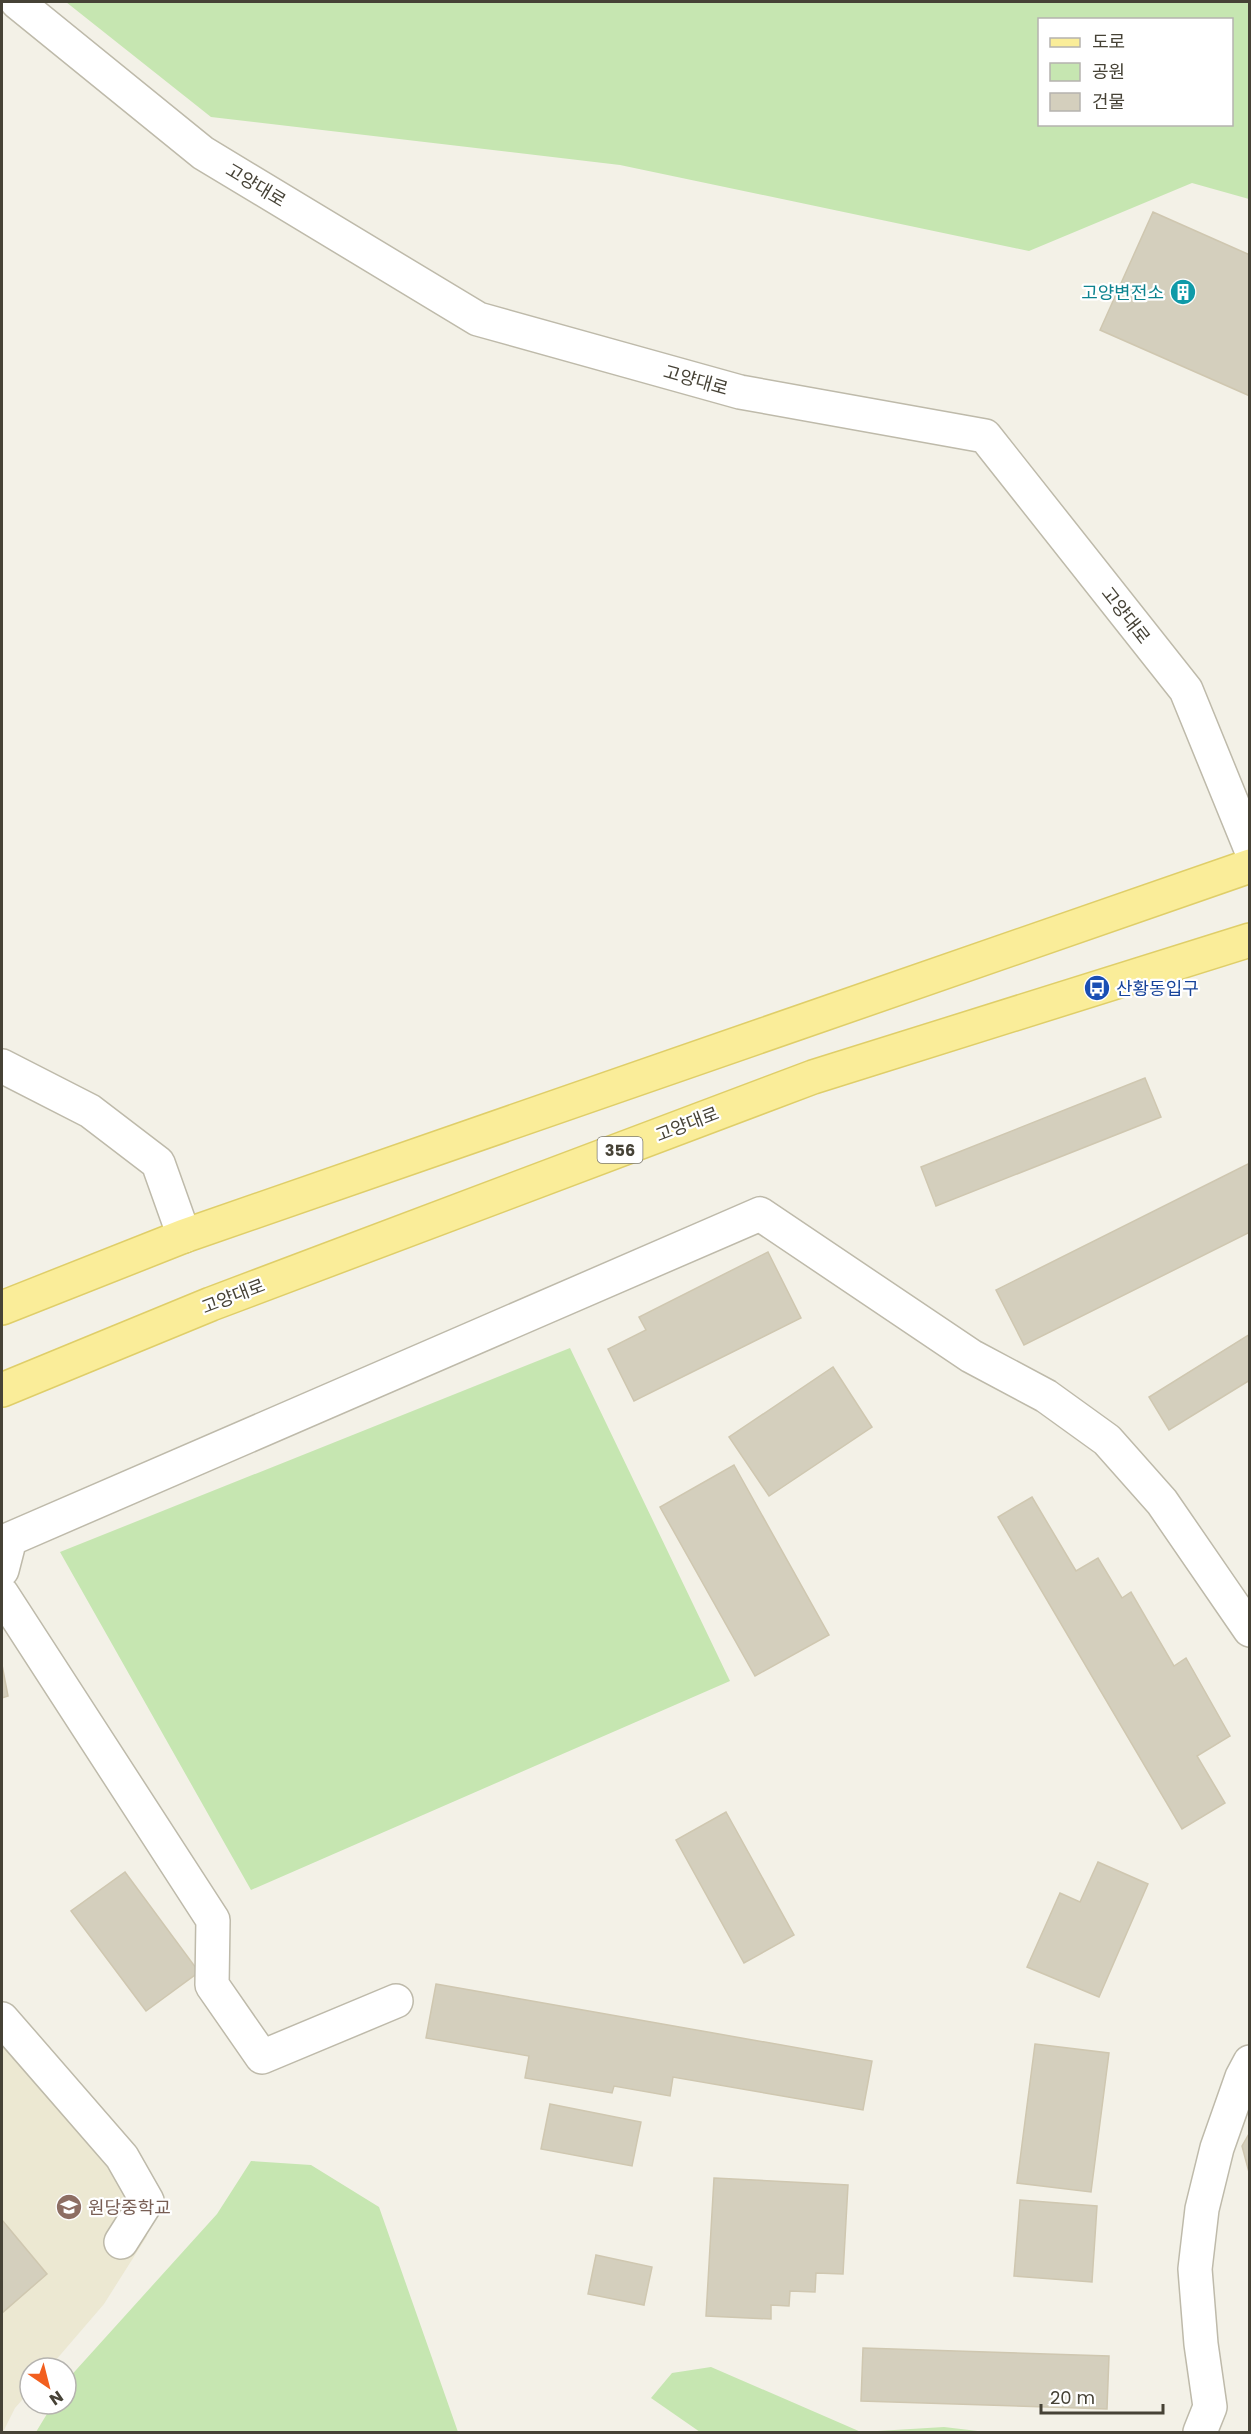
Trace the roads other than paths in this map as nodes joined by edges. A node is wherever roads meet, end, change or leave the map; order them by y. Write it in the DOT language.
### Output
graph roads {
  1 [pos="17,2"];
  2 [pos="1250,847"];
  3 [pos="1250,866"];
  4 [pos="1250,940"];
  5 [pos="2,1066"];
  6 [pos="184,1236"];
  7 [pos="2,1308"];
  8 [pos="2,1390"];
  9 [pos="2,1570"];
  10 [pos="2,1594"];
  11 [pos="1250,1630"];
  12 [pos="396,2001"];
  13 [pos="2,2019"];
  14 [pos="1250,2062"];
  15 [pos="121,2242"];
  16 [pos="1200,2433"];
  1 -- 2 [label="street, 고양대로"];
  3 -- 6 [label="main road"];
  4 -- 8 [label="main road, 고양대로 / 356"];
  5 -- 6 [label="street"];
  6 -- 7 [label="main road"];
  9 -- 11 [label="street"];
  10 -- 12 [label="street"];
  13 -- 15 [label="street"];
  14 -- 16 [label="street"];
}
